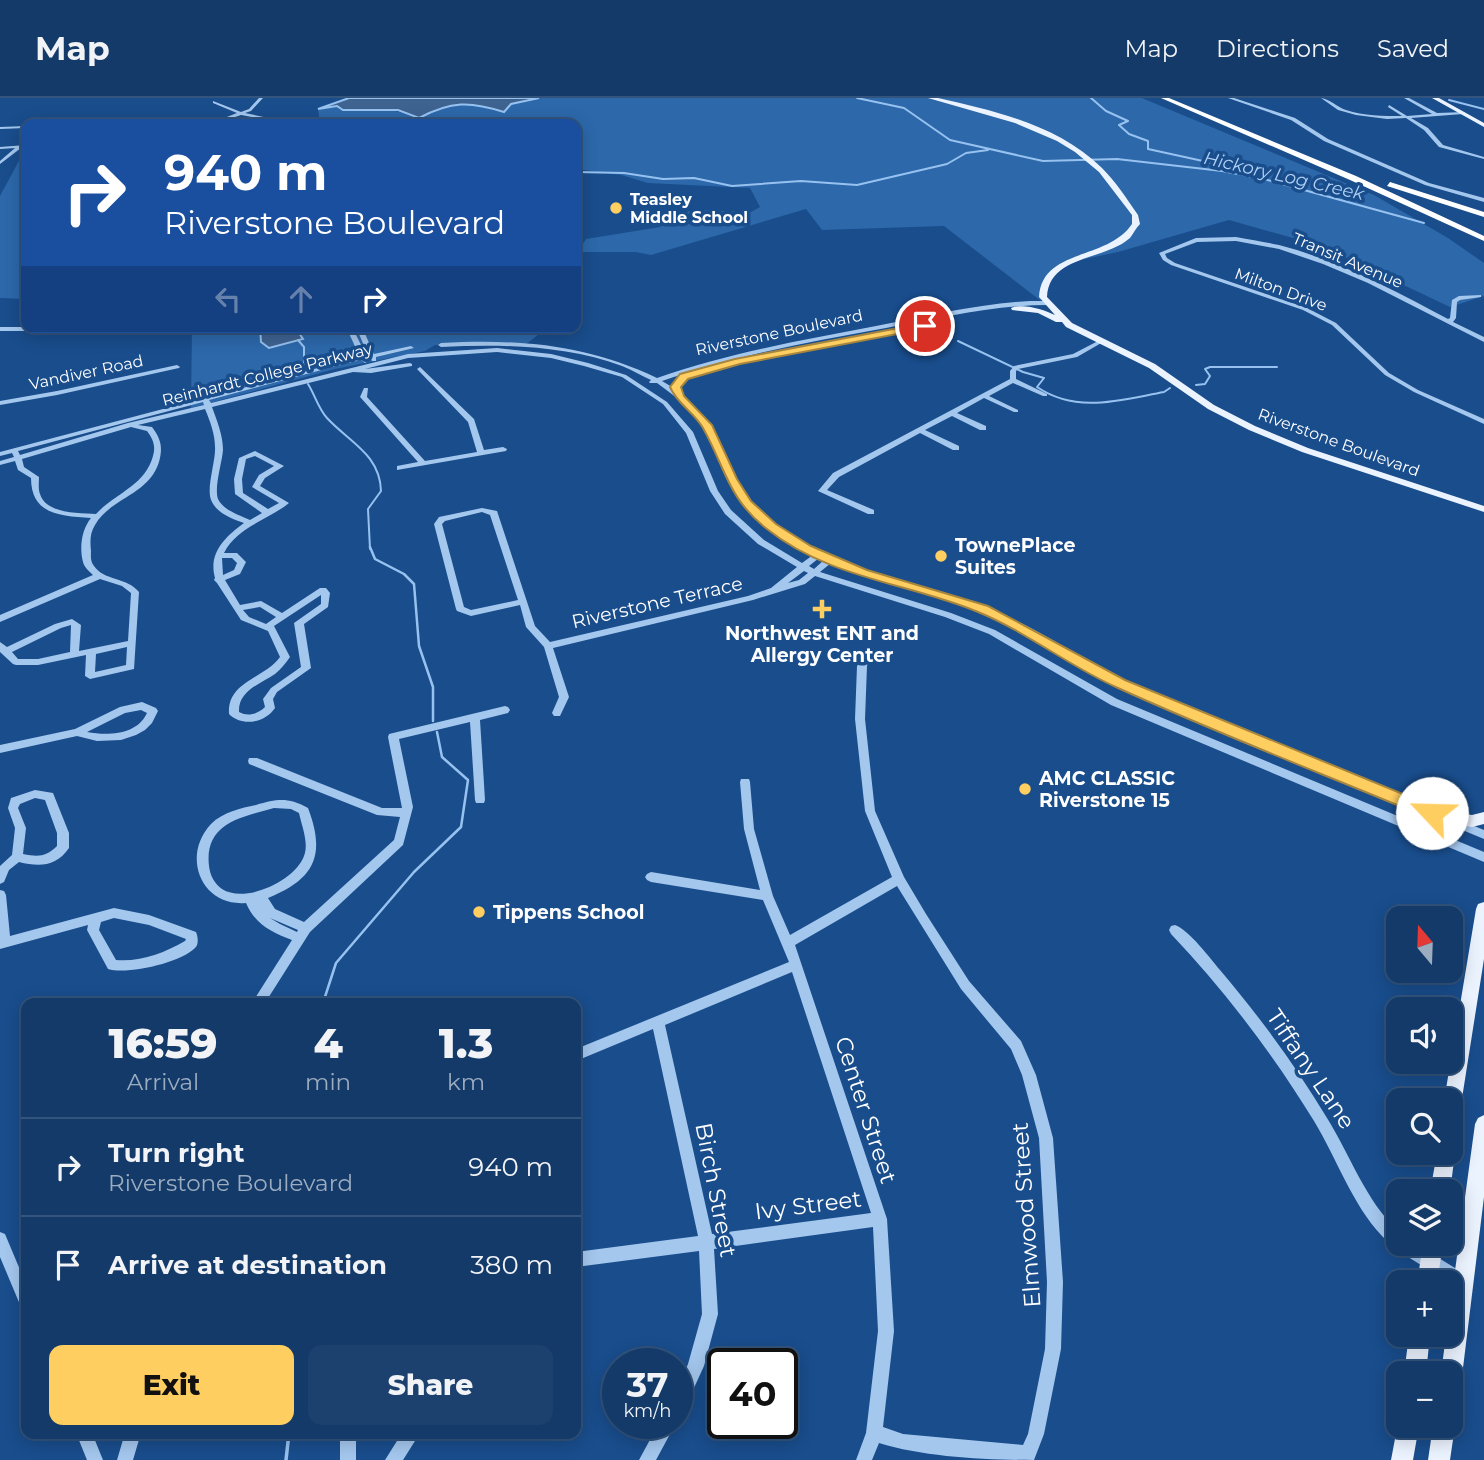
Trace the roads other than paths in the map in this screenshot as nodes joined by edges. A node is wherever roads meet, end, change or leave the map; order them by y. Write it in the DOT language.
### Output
graph roads {
  1 [pos="261,98"];
  2 [pos="931,98"];
  3 [pos="942,98"];
  4 [pos="1164,98"];
  5 [pos="1178,98"];
  6 [pos="1233,98"];
  7 [pos="1323,98"];
  8 [pos="1406,98"];
  9 [pos="1435,98"];
  10 [pos="214,100"];
  11 [pos="1389,106"];
  12 [pos="1463,113"];
  13 [pos="238,114"];
  14 [pos="1437,115"];
  15 [pos="1407,117"];
  16 [pos="224,119"];
  17 [pos="258,119"];
  18 [pos="266,119"];
  19 [pos="1484,125"];
  20 [pos="21,128"];
  21 [pos="0,130"];
  22 [pos="21,146"];
  23 [pos="21,147"];
  24 [pos="0,148"];
  25 [pos="1312,153"];
  26 [pos="1484,158"];
  27 [pos="0,163"];
  28 [pos="1124,195"];
  29 [pos="1393,196"];
  30 [pos="1484,199"];
  31 [pos="1484,215"];
  32 [pos="1145,226"];
  33 [pos="1205,228"];
  34 [pos="1484,231"];
  35 [pos="1216,237"];
  36 [pos="1137,239"];
  37 [pos="1484,239"];
  38 [pos="1193,240"];
  39 [pos="1484,248"];
  40 [pos="1092,256"];
  41 [pos="1042,292"];
  42 [pos="1479,296"];
  43 [pos="1049,303"];
  44 [pos="1014,306"];
  45 [pos="1449,322"];
  46 [pos="1069,326"];
  47 [pos="0,329"];
  48 [pos="21,329"];
  49 [pos="351,333"];
  50 [pos="361,333"];
  51 [pos="1484,340"];
  52 [pos="363,341"];
  53 [pos="355,344"];
  54 [pos="1104,344"];
  55 [pos="420,347"];
  56 [pos="370,362"];
  57 [pos="177,367"];
  58 [pos="324,367"];
  59 [pos="636,371"];
  60 [pos="684,373"];
  61 [pos="1013,380"];
  62 [pos="659,383"];
  63 [pos="645,388"];
  64 [pos="366,389"];
  65 [pos="1045,395"];
  66 [pos="984,396"];
  67 [pos="680,398"];
  68 [pos="206,401"];
  69 [pos="0,402"];
  70 [pos="1016,411"];
  71 [pos="952,413"];
  72 [pos="1484,422"];
  73 [pos="121,428"];
  74 [pos="983,428"];
  75 [pos="920,430"];
  76 [pos="49,448"];
  77 [pos="956,448"];
  78 [pos="503,449"];
  79 [pos="481,453"];
  80 [pos="0,454"];
  81 [pos="16,454"];
  82 [pos="0,464"];
  83 [pos="423,464"];
  84 [pos="21,468"];
  85 [pos="400,468"];
  86 [pos="1484,508"];
  87 [pos="871,512"];
  88 [pos="268,513"];
  89 [pos="97,516"];
  90 [pos="250,523"];
  91 [pos="818,555"];
  92 [pos="218,556"];
  93 [pos="830,560"];
  94 [pos="804,567"];
  95 [pos="815,572"];
  96 [pos="98,576"];
  97 [pos="218,580"];
  98 [pos="774,590"];
  99 [pos="522,602"];
  100 [pos="239,608"];
  101 [pos="281,616"];
  102 [pos="0,619"];
  103 [pos="267,627"];
  104 [pos="132,643"];
  105 [pos="548,646"];
  106 [pos="2,649"];
  107 [pos="91,652"];
  108 [pos="867,652"];
  109 [pos="74,655"];
  110 [pos="505,710"];
  111 [pos="557,713"];
  112 [pos="475,717"];
  113 [pos="77,732"];
  114 [pos="0,749"];
  115 [pos="253,761"];
  116 [pos="745,782"];
  117 [pos="480,800"];
  118 [pos="407,813"];
  119 [pos="1441,817"];
  120 [pos="1484,818"];
  121 [pos="1484,835"];
  122 [pos="17,857"];
  123 [pos="1484,857"];
  124 [pos="651,877"];
  125 [pos="0,878"];
  126 [pos="899,879"];
  127 [pos="0,895"];
  128 [pos="255,896"];
  129 [pos="767,896"];
  130 [pos="1484,909"];
  131 [pos="96,918"];
  132 [pos="1175,930"];
  133 [pos="303,933"];
  134 [pos="3,943"];
  135 [pos="788,943"];
  136 [pos="796,965"];
  137 [pos="261,998"];
  138 [pos="658,1021"];
  139 [pos="581,1053"];
  140 [pos="1455,1088"];
  141 [pos="1484,1124"];
  142 [pos="880,1219"];
  143 [pos="1386,1231"];
  144 [pos="0,1239"];
  145 [pos="706,1241"];
  146 [pos="1434,1256"];
  147 [pos="581,1259"];
  148 [pos="1450,1270"];
  149 [pos="1463,1281"];
  150 [pos="21,1290"];
  151 [pos="693,1372"];
  152 [pos="874,1433"];
  153 [pos="1406,1438"];
  154 [pos="1442,1438"];
  155 [pos="86,1439"];
  156 [pos="131,1439"];
  157 [pos="348,1439"];
  158 [pos="408,1439"];
  159 [pos="659,1439"];
  160 [pos="1029,1457"];
  161 [pos="95,1460"];
  162 [pos="125,1460"];
  163 [pos="348,1460"];
  164 [pos="393,1460"];
  165 [pos="647,1460"];
  166 [pos="864,1460"];
  167 [pos="1402,1460"];
  168 [pos="1439,1460"];
  1 -- 13 [label="street"];
  2 -- 28 [label="main road"];
  3 -- 28 [label="main road"];
  4 -- 29 [label="highway"];
  5 -- 25 [label="highway"];
  6 -- 30 [label="street"];
  7 -- 15 [label="street"];
  8 -- 14 [label="street"];
  9 -- 12 [label="main road"];
  10 -- 13 [label="street"];
  11 -- 15 [label="street"];
  12 -- 14 [label="street"];
  12 -- 19 [label="main road"];
  13 -- 16 [label="street"];
  13 -- 17 [label="street"];
  13 -- 18 [label="street"];
  14 -- 15 [label="street"];
  15 -- 26 [label="street"];
  20 -- 21 [label="street"];
  22 -- 24 [label="street"];
  23 -- 27 [label="street"];
  25 -- 31 [label="highway"];
  25 -- 34 [label="highway"];
  28 -- 32 [label="main road"];
  28 -- 40 [label="main road"];
  29 -- 37 [label="highway"];
  29 -- 39 [label="highway"];
  33 -- 35 [label="street"];
  35 -- 38 [label="street, Transit Avenue"];
  35 -- 45 [label="street, Transit Avenue"];
  36 -- 40 [label="main road"];
  38 -- 72 [label="street, Milton Drive"];
  40 -- 41 [label="main road"];
  40 -- 43 [label="main road"];
  41 -- 43 [label="main road"];
  41 -- 44 [label="main road"];
  42 -- 45 [label="street"];
  43 -- 44 [label="street, Riverstone Boulevard"];
  43 -- 46 [label="main road, Riverstone Boulevard"];
  44 -- 46 [label="main road"];
  44 -- 60 [label="street, Riverstone Boulevard"];
  45 -- 51 [label="street, Transit Avenue"];
  46 -- 54 [label="main road, Riverstone Boulevard"];
  47 -- 48 [label="street"];
  49 -- 53 [label="street"];
  50 -- 52 [label="street"];
  52 -- 55 [label="street"];
  52 -- 56 [label="street"];
  53 -- 56 [label="street"];
  53 -- 58 [label="street"];
  54 -- 61 [label="street"];
  54 -- 86 [label="main road, Riverstone Boulevard"];
  55 -- 56 [label="street, Reinhardt College Parkway"];
  55 -- 59 [label="street, Reinhardt College Parkway"];
  56 -- 58 [label="street, Reinhardt College Parkway"];
  56 -- 63 [label="street, Reinhardt College Parkway"];
  56 -- 68 [label="street, Reinhardt College Parkway"];
  56 -- 79 [label="street"];
  57 -- 69 [label="street, Vandiver Road"];
  58 -- 68 [label="street, Reinhardt College Parkway"];
  59 -- 60 [label="street"];
  59 -- 62 [label="street, Reinhardt College Parkway"];
  60 -- 62 [label="street, Riverstone Boulevard"];
  60 -- 67 [label="street"];
  61 -- 65 [label="street"];
  61 -- 66 [label="street"];
  62 -- 63 [label="street, Riverstone Boulevard"];
  62 -- 67 [label="street, Reinhardt College Parkway"];
  63 -- 94 [label="street, Reinhardt College Parkway"];
  64 -- 83 [label="street"];
  66 -- 70 [label="street"];
  66 -- 71 [label="street"];
  67 -- 91 [label="street, Reinhardt College Parkway"];
  68 -- 73 [label="street, Reinhardt College Parkway"];
  68 -- 81 [label="street, Reinhardt College Parkway"];
  68 -- 90 [label="street"];
  71 -- 74 [label="street"];
  71 -- 75 [label="street"];
  73 -- 76 [label="street, Reinhardt College Parkway"];
  73 -- 89 [label="street"];
  75 -- 77 [label="street"];
  75 -- 87 [label="street"];
  76 -- 81 [label="street, Reinhardt College Parkway"];
  76 -- 84 [label="street"];
  78 -- 79 [label="street"];
  79 -- 83 [label="street"];
  80 -- 81 [label="street, Reinhardt College Parkway"];
  81 -- 82 [label="street, Reinhardt College Parkway"];
  81 -- 84 [label="street"];
  82 -- 84 [label="street"];
  83 -- 85 [label="street"];
  84 -- 89 [label="street"];
  88 -- 88 [label="street"];
  88 -- 90 [label="street"];
  89 -- 96 [label="street"];
  90 -- 92 [label="street"];
  91 -- 93 [label="street, Reinhardt College Parkway"];
  91 -- 94 [label="street, Riverstone Terrace"];
  92 -- 97 [label="street"];
  92 -- 97 [label="street"];
  93 -- 95 [label="street, Riverstone Terrace"];
  93 -- 119 [label="street, Reinhardt College Parkway"];
  94 -- 95 [label="street, Reinhardt College Parkway"];
  94 -- 98 [label="street, Riverstone Terrace"];
  95 -- 98 [label="street, Riverstone Terrace"];
  95 -- 123 [label="street, Reinhardt College Parkway"];
  96 -- 102 [label="street"];
  96 -- 104 [label="street"];
  97 -- 100 [label="street"];
  98 -- 105 [label="street, Riverstone Terrace"];
  99 -- 99 [label="street"];
  99 -- 105 [label="street"];
  100 -- 101 [label="street"];
  100 -- 103 [label="street"];
  101 -- 103 [label="street"];
  101 -- 103 [label="street"];
  104 -- 107 [label="street"];
  104 -- 107 [label="street"];
  105 -- 111 [label="street"];
  106 -- 109 [label="street"];
  106 -- 109 [label="street"];
  107 -- 109 [label="street"];
  108 -- 126 [label="street, Elmwood Street"];
  110 -- 112 [label="street"];
  112 -- 117 [label="street"];
  112 -- 118 [label="street"];
  113 -- 113 [label="street"];
  113 -- 114 [label="street"];
  115 -- 118 [label="street"];
  116 -- 129 [label="street, Center Street"];
  118 -- 133 [label="street"];
  119 -- 120 [label="main road"];
  119 -- 121 [label="street, Reinhardt College Parkway"];
  122 -- 122 [label="street"];
  122 -- 125 [label="street"];
  124 -- 129 [label="street"];
  126 -- 135 [label="street"];
  126 -- 160 [label="street, Elmwood Street"];
  127 -- 134 [label="street"];
  128 -- 128 [label="street"];
  128 -- 133 [label="street"];
  129 -- 135 [label="street, Center Street"];
  130 -- 140 [label="main road"];
  131 -- 131 [label="street"];
  131 -- 134 [label="street"];
  132 -- 143 [label="street, Tiffany Lane"];
  133 -- 137 [label="street"];
  135 -- 136 [label="street, Center Street"];
  136 -- 138 [label="street"];
  136 -- 142 [label="street, Center Street"];
  138 -- 139 [label="street"];
  138 -- 145 [label="street, Birch Street"];
  141 -- 149 [label="main road"];
  142 -- 145 [label="street, Ivy Street"];
  142 -- 152 [label="street, Center Street"];
  144 -- 150 [label="street"];
  145 -- 147 [label="street, Ivy Street"];
  145 -- 151 [label="street, Birch Street"];
  146 -- 148 [label="street, Tiffany Lane"];
  152 -- 160 [label="street, Elmwood Street"];
  152 -- 166 [label="street, Center Street"];
  153 -- 167 [label="main road"];
  154 -- 168 [label="main road"];
  155 -- 161 [label="street"];
  156 -- 162 [label="street"];
  157 -- 163 [label="street"];
  158 -- 164 [label="street"];
  159 -- 165 [label="street"];
}
